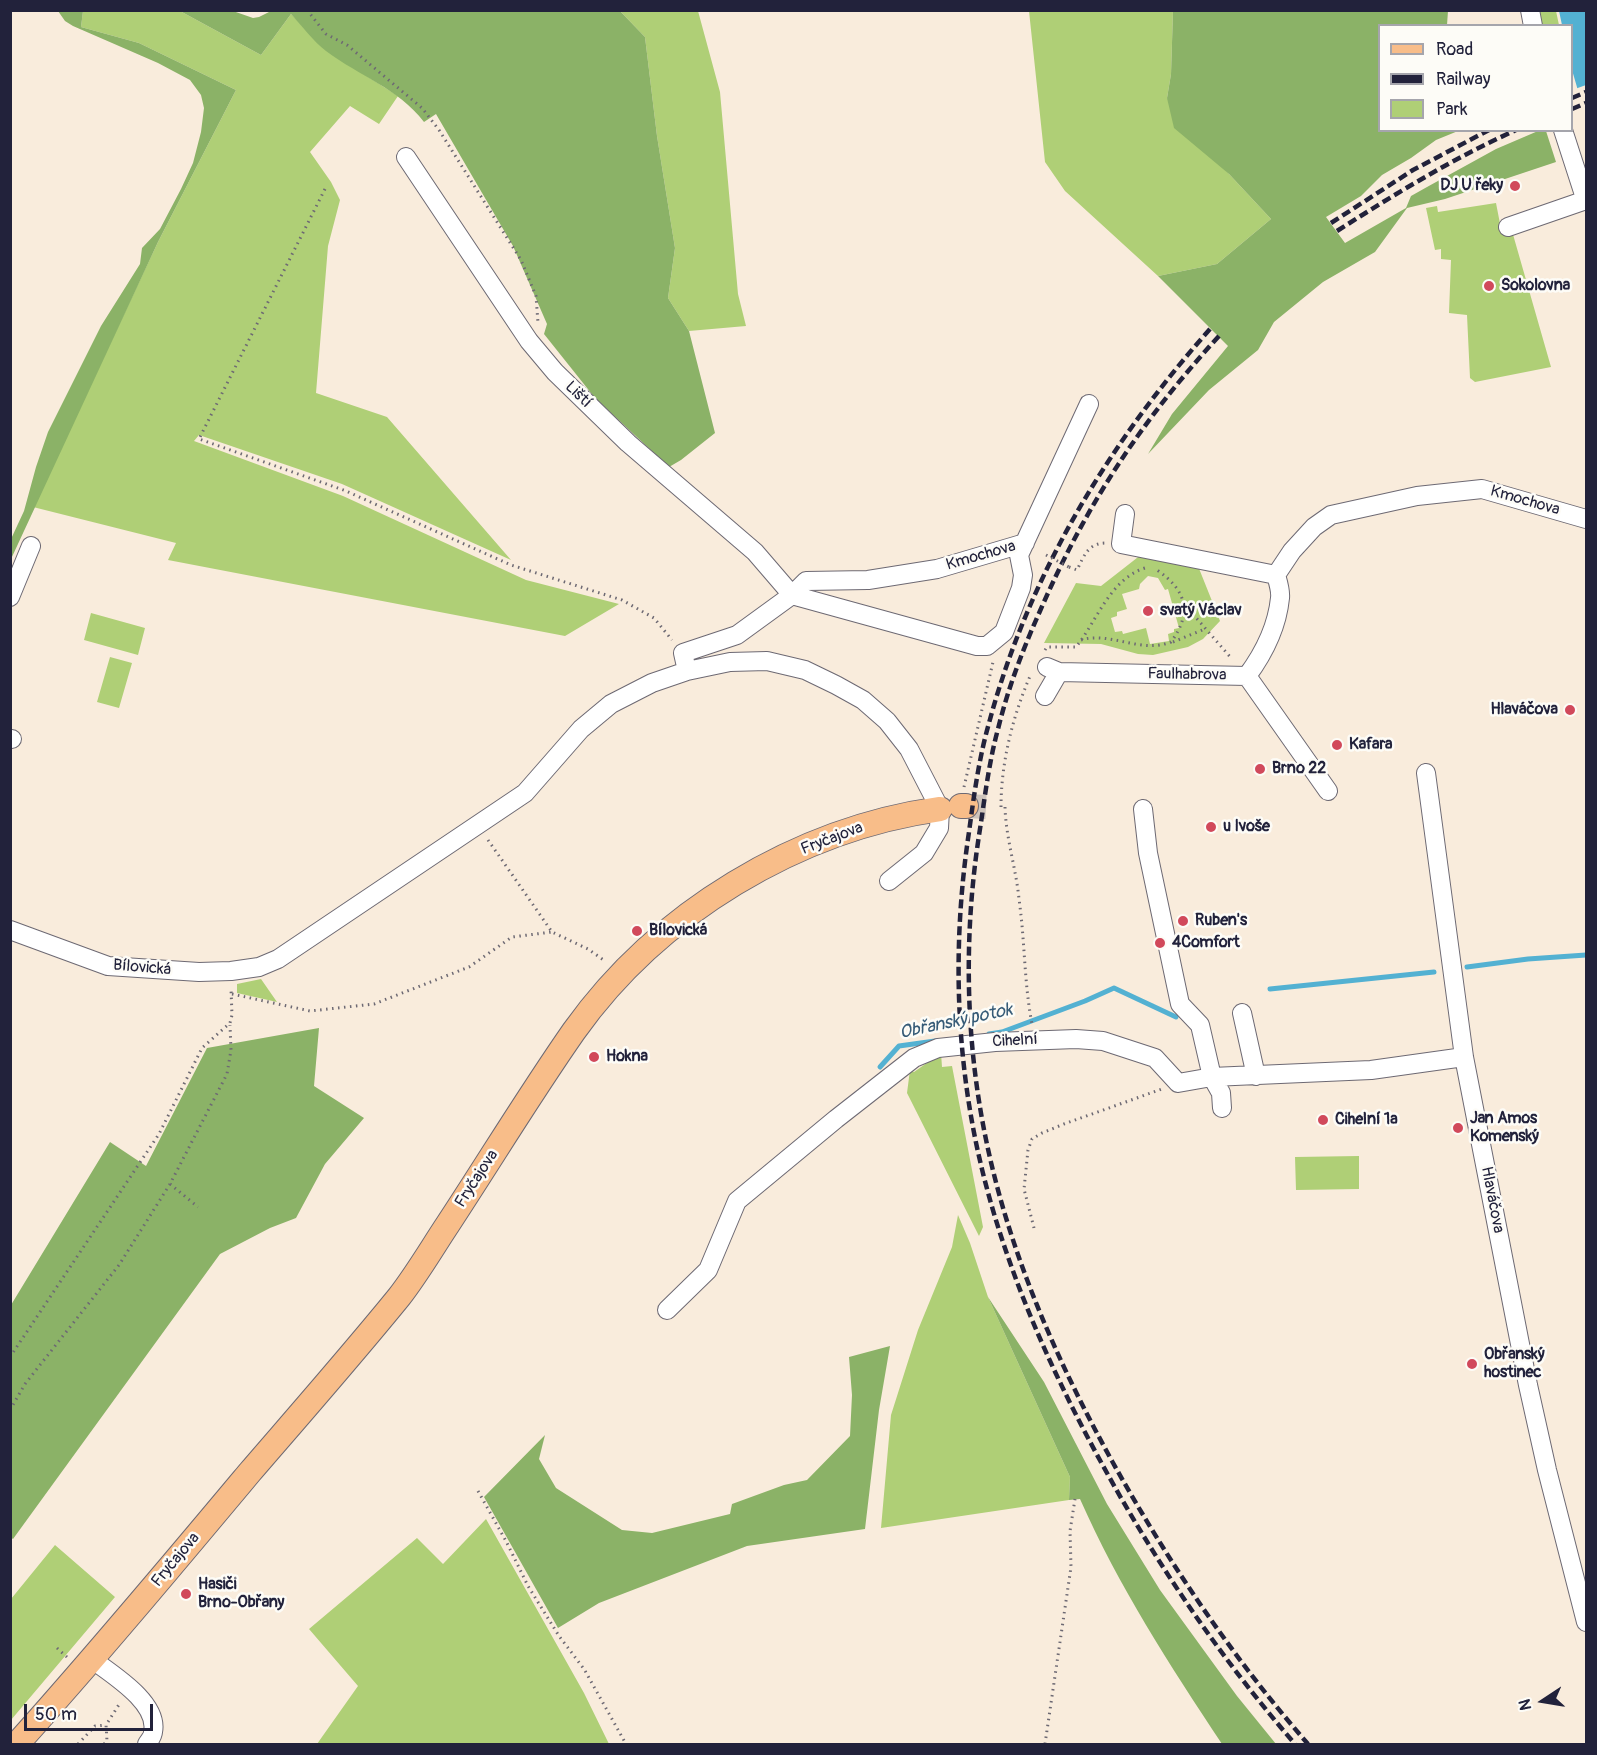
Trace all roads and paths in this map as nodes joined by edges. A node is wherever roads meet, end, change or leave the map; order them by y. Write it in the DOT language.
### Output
graph roads {
  1 [pos="308,10"];
  2 [pos="1564,132"];
  3 [pos="406,157"];
  4 [pos="324,189"];
  5 [pos="1586,200"];
  6 [pos="1508,227"];
  7 [pos="529,341"];
  8 [pos="1089,404"];
  9 [pos="1125,514"];
  10 [pos="1587,519"];
  11 [pos="1025,543"];
  12 [pos="1104,543"];
  13 [pos="31,546"];
  14 [pos="1046,555"];
  15 [pos="1276,575"];
  16 [pos="792,595"];
  17 [pos="10,597"];
  18 [pos="1184,604"];
  19 [pos="1204,629"];
  20 [pos="996,640"];
  21 [pos="1081,640"];
  22 [pos="1171,642"];
  23 [pos="1078,644"];
  24 [pos="685,662"];
  25 [pos="1053,670"];
  26 [pos="1247,676"];
  27 [pos="1045,696"];
  28 [pos="1426,773"];
  29 [pos="1328,791"];
  30 [pos="956,807"];
  31 [pos="1143,809"];
  32 [pos="478,826"];
  33 [pos="889,881"];
  34 [pos="10,930"];
  35 [pos="552,932"];
  36 [pos="622,974"];
  37 [pos="1242,1013"];
  38 [pos="1031,1016"];
  39 [pos="230,1023"];
  40 [pos="1464,1057"];
  41 [pos="1256,1076"];
  42 [pos="1212,1077"];
  43 [pos="1178,1083"];
  44 [pos="1222,1108"];
  45 [pos="170,1184"];
  46 [pos="198,1207"];
  47 [pos="1034,1228"];
  48 [pos="667,1310"];
  49 [pos="10,1357"];
  50 [pos="10,1410"];
  51 [pos="478,1491"];
  52 [pos="1075,1499"];
  53 [pos="1587,1622"];
  54 [pos="57,1648"];
  55 [pos="83,1660"];
  56 [pos="125,1695"];
  57 [pos="106,1725"];
  58 [pos="17,1744"];
  59 [pos="78,1744"];
  60 [pos="104,1744"];
  61 [pos="147,1744"];
  62 [pos="626,1744"];
  63 [pos="1045,1744"];
  1 -- 7 [label="path"];
  2 -- 5 [label="street"];
  3 -- 7 [label="street, Liští"];
  4 -- 24 [label="path"];
  5 -- 6 [label="street"];
  7 -- 16 [label="street, Liští"];
  8 -- 11 [label="street, Kmochova"];
  9 -- 15 [label="street"];
  10 -- 15 [label="street, Kmochova"];
  11 -- 16 [label="street, Kmochova"];
  11 -- 20 [label="street"];
  12 -- 14 [label="path, bridge"];
  13 -- 17 [label="street"];
  15 -- 26 [label="street"];
  16 -- 20 [label="street"];
  16 -- 24 [label="street, Bílovická"];
  18 -- 19 [label="path"];
  18 -- 21 [label="path"];
  18 -- 22 [label="path"];
  19 -- 22 [label="path"];
  19 -- 26 [label="path"];
  20 -- 30 [label="path"];
  21 -- 22 [label="path"];
  21 -- 23 [label="path"];
  24 -- 30 [label="street, Bílovická"];
  24 -- 32 [label="street, Bílovická"];
  25 -- 26 [label="street, Faulhabrova"];
  25 -- 27 [label="street"];
  25 -- 38 [label="path"];
  26 -- 29 [label="street, Faulhabrova"];
  28 -- 40 [label="street, Hlaváčova"];
  30 -- 33 [label="street"];
  30 -- 36 [label="main road, Fryčajova"];
  31 -- 42 [label="street"];
  32 -- 34 [label="street, Bílovická"];
  32 -- 35 [label="path"];
  35 -- 36 [label="path"];
  35 -- 39 [label="path"];
  36 -- 55 [label="main road, Fryčajova"];
  37 -- 41 [label="street"];
  39 -- 45 [label="path"];
  39 -- 49 [label="path"];
  40 -- 41 [label="street"];
  40 -- 53 [label="street, Hlaváčova"];
  41 -- 42 [label="street"];
  42 -- 43 [label="street"];
  42 -- 44 [label="street"];
  43 -- 47 [label="path"];
  43 -- 48 [label="street, Cihelní"];
  45 -- 46 [label="path"];
  45 -- 50 [label="path"];
  51 -- 62 [label="path"];
  52 -- 63 [label="path"];
  54 -- 55 [label="path"];
  55 -- 58 [label="main road, Fryčajova"];
  55 -- 61 [label="street"];
  56 -- 57 [label="path"];
  57 -- 59 [label="path"];
  57 -- 60 [label="path"];
}
